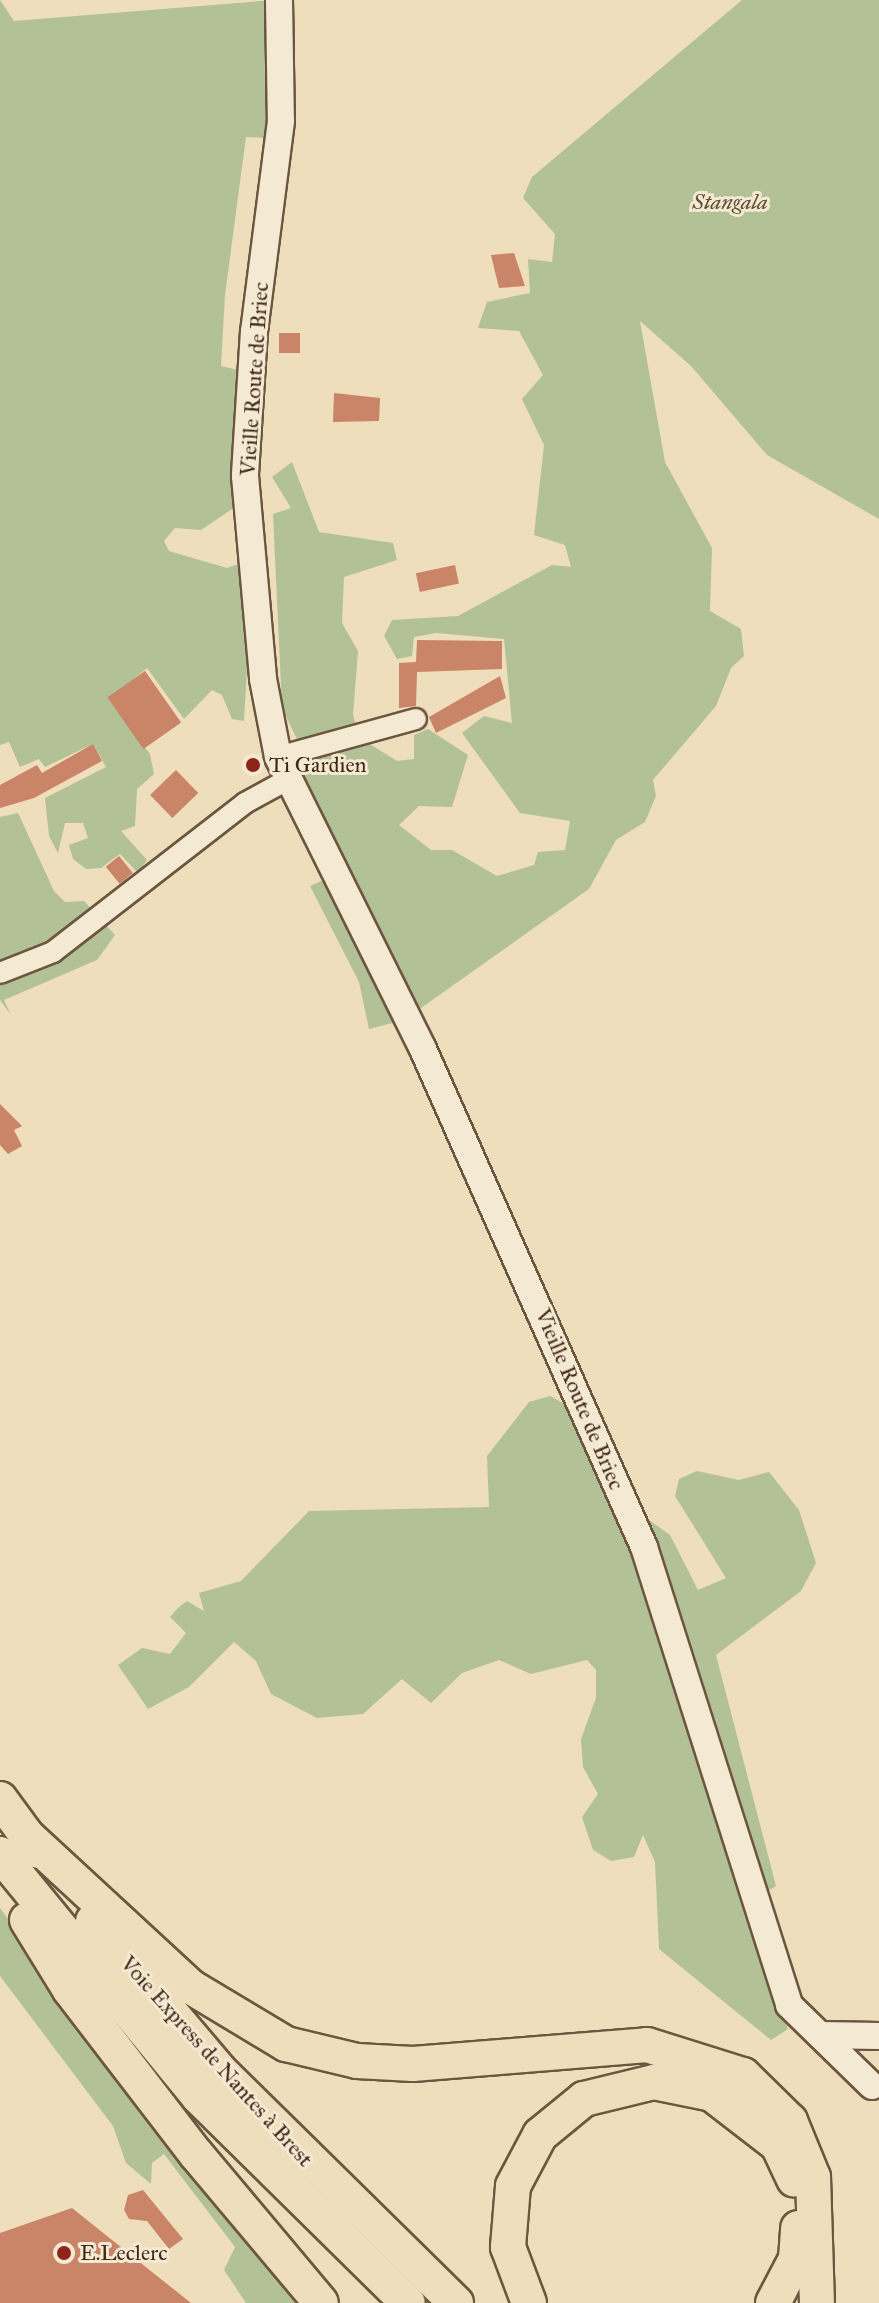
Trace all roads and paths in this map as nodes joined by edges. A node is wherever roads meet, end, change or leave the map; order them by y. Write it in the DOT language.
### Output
graph roads {
  1 [pos="279,0"];
  2 [pos="416,719"];
  3 [pos="282,768"];
  4 [pos="0,973"];
  5 [pos="0,1799"];
  6 [pos="12,1844"];
  7 [pos="0,1875"];
  8 [pos="820,2035"];
  9 [pos="879,2036"];
  10 [pos="879,2048"];
  11 [pos="876,2094"];
  12 [pos="321,2303"];
  13 [pos="408,2303"];
  14 [pos="456,2303"];
  15 [pos="529,2303"];
  16 [pos="773,2303"];
  17 [pos="817,2303"];
  1 -- 3 [label="street, Vieille Route de Briec"];
  2 -- 3 [label="street"];
  3 -- 4 [label="street"];
  3 -- 8 [label="street, Vieille Route de Briec"];
  5 -- 6 [label="highway, Voie Express de Nantes à Brest"];
  6 -- 13 [label="highway, Voie Express de Nantes à Brest"];
  6 -- 14 [label="highway, Voie Express de Nantes à Brest"];
  6 -- 17 [label="highway"];
  7 -- 12 [label="highway"];
  8 -- 9 [label="street"];
  8 -- 11 [label="street, Vieille Route de Briec"];
  10 -- 11 [label="street"];
  15 -- 16 [label="highway"];
}
